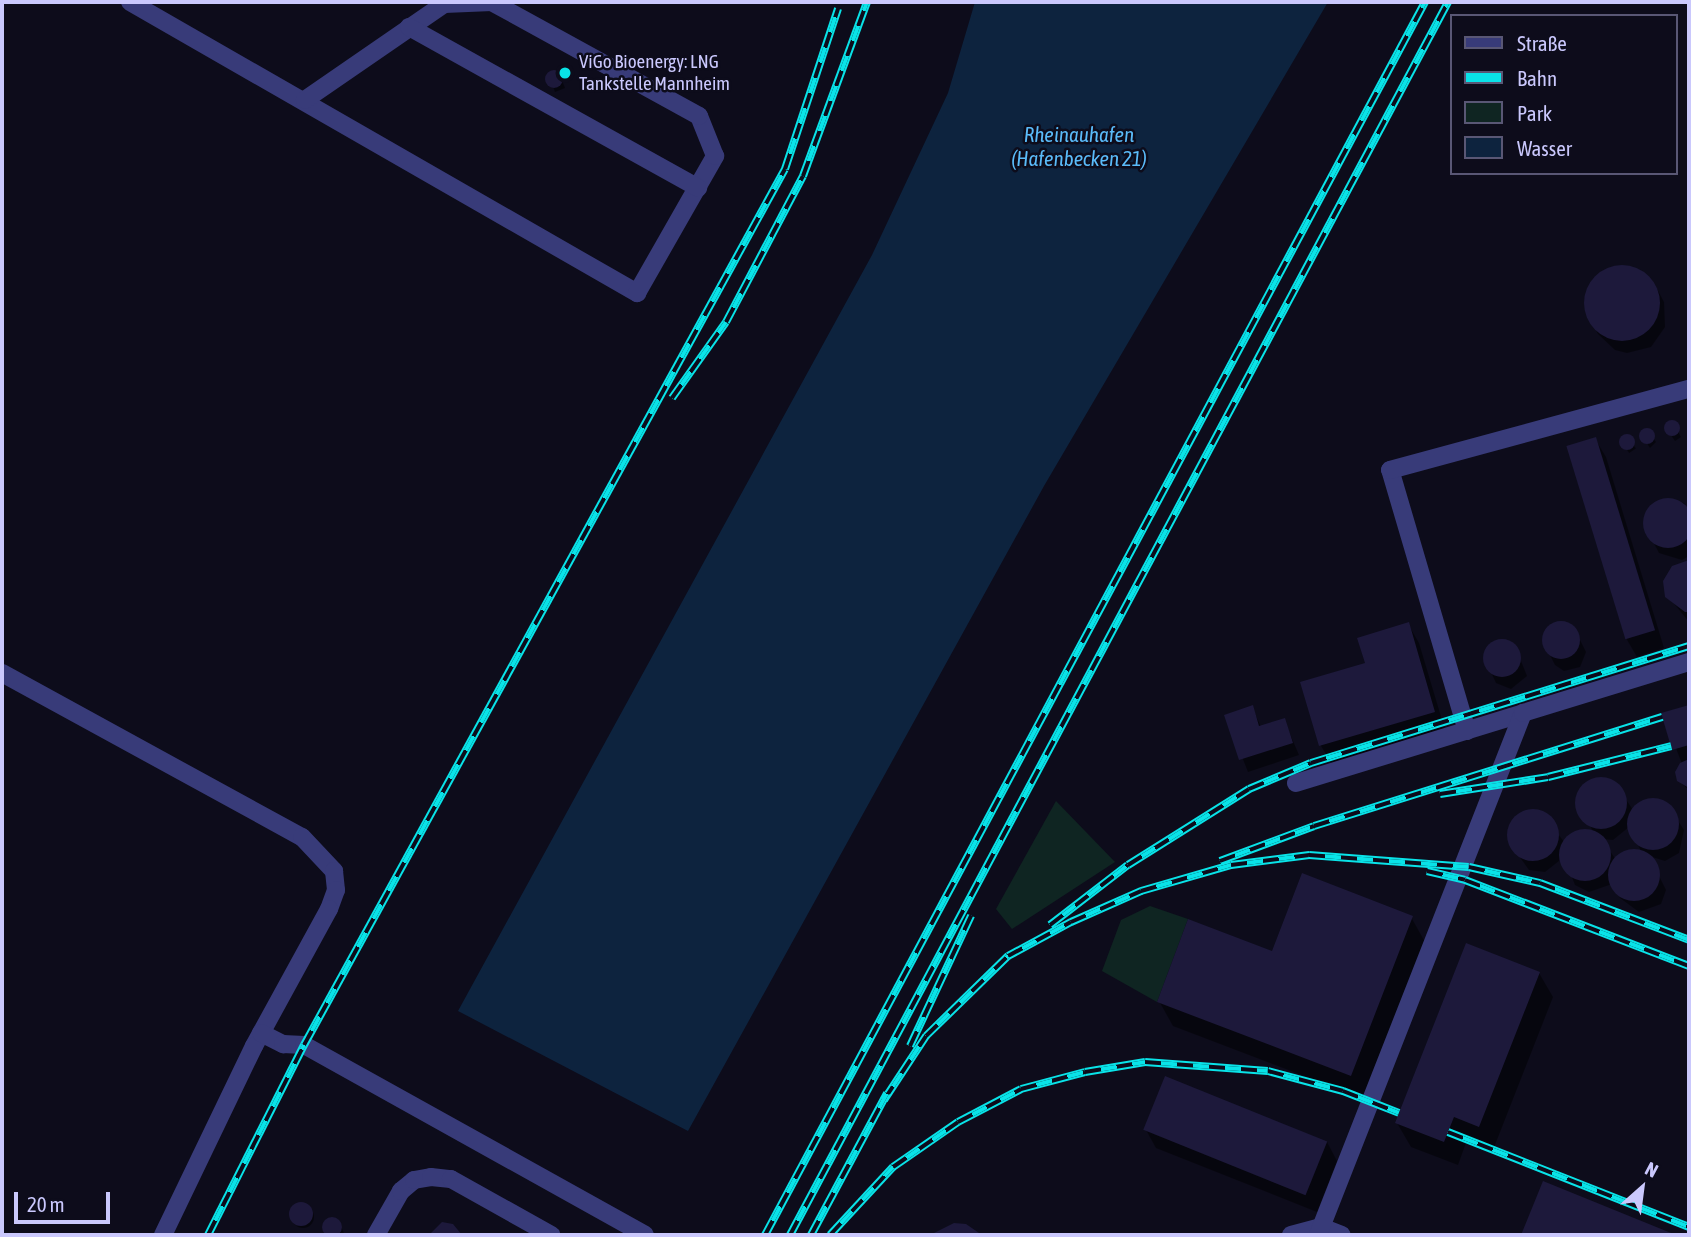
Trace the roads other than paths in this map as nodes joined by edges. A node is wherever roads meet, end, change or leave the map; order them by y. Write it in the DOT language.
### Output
graph roads {
  1 [pos="130,2"];
  2 [pos="409,27"];
  3 [pos="305,100"];
  4 [pos="698,188"];
  5 [pos="1689,388"];
  6 [pos="1689,662"];
  7 [pos="2,673"];
  8 [pos="1523,713"];
  9 [pos="1467,731"];
  10 [pos="1296,783"];
  11 [pos="261,1033"];
  12 [pos="1320,1231"];
  13 [pos="163,1235"];
  14 [pos="376,1235"];
  15 [pos="551,1235"];
  16 [pos="642,1235"];
  17 [pos="1291,1235"];
  18 [pos="1342,1235"];
  1 -- 3 [label="lane"];
  2 -- 3 [label="lane"];
  2 -- 4 [label="lane"];
  2 -- 4 [label="lane"];
  3 -- 4 [label="lane"];
  5 -- 9 [label="lane"];
  6 -- 8 [label="lane"];
  7 -- 11 [label="lane"];
  8 -- 9 [label="lane"];
  8 -- 12 [label="lane"];
  9 -- 10 [label="lane"];
  11 -- 13 [label="lane"];
  11 -- 16 [label="lane"];
  12 -- 17 [label="lane"];
  12 -- 18 [label="lane"];
  14 -- 15 [label="lane"];
}
